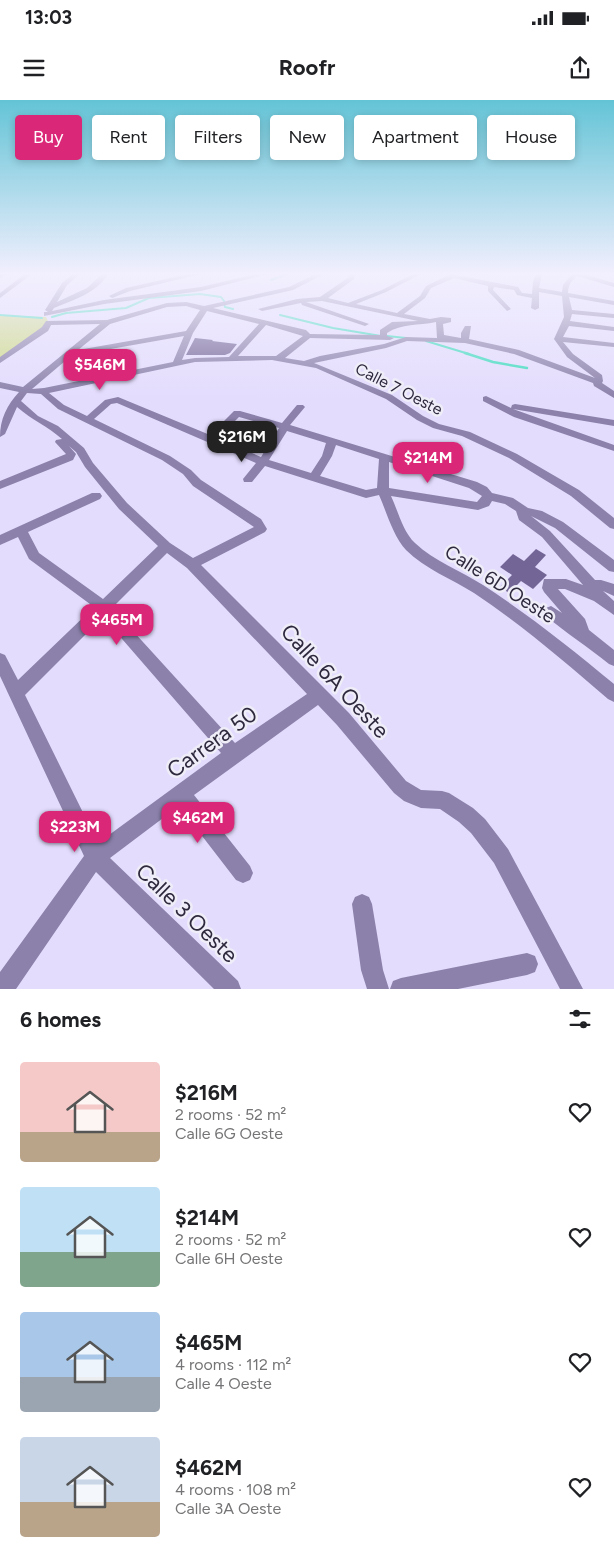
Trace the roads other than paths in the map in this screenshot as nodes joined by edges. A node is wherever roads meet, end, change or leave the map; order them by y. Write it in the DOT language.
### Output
graph roads {
  1 [pos="47,315"];
  2 [pos="131,315"];
  3 [pos="200,315"];
  4 [pos="237,315"];
  5 [pos="338,315"];
  6 [pos="407,315"];
  7 [pos="567,315"];
  8 [pos="429,320"];
  9 [pos="107,322"];
  10 [pos="265,322"];
  11 [pos="49,323"];
  12 [pos="566,323"];
  13 [pos="365,324"];
  14 [pos="468,328"];
  15 [pos="614,329"];
  16 [pos="189,333"];
  17 [pos="308,336"];
  18 [pos="558,339"];
  19 [pos="465,341"];
  20 [pos="614,345"];
  21 [pos="1,349"];
  22 [pos="14,351"];
  23 [pos="67,355"];
  24 [pos="231,359"];
  25 [pos="278,359"];
  26 [pos="0,361"];
  27 [pos="177,362"];
  28 [pos="306,364"];
  29 [pos="596,384"];
  30 [pos="0,385"];
  31 [pos="25,390"];
  32 [pos="44,391"];
  33 [pos="614,395"];
  34 [pos="486,399"];
  35 [pos="15,402"];
  36 [pos="300,407"];
  37 [pos="507,408"];
  38 [pos="35,418"];
  39 [pos="88,420"];
  40 [pos="614,423"];
  41 [pos="283,427"];
  42 [pos="0,434"];
  43 [pos="211,440"];
  44 [pos="332,441"];
  45 [pos="603,444"];
  46 [pos="614,448"];
  47 [pos="614,453"];
  48 [pos="384,457"];
  49 [pos="263,462"];
  50 [pos="313,478"];
  51 [pos="248,479"];
  52 [pos="0,485"];
  53 [pos="383,491"];
  54 [pos="96,496"];
  55 [pos="488,496"];
  56 [pos="521,509"];
  57 [pos="614,525"];
  58 [pos="22,530"];
  59 [pos="0,540"];
  60 [pos="166,546"];
  61 [pos="192,564"];
  62 [pos="614,567"];
  63 [pos="614,590"];
  64 [pos="595,592"];
  65 [pos="104,606"];
  66 [pos="614,610"];
  67 [pos="551,612"];
  68 [pos="581,633"];
  69 [pos="614,659"];
  70 [pos="0,660"];
  71 [pos="16,693"];
  72 [pos="614,694"];
  73 [pos="319,695"];
  74 [pos="234,754"];
  75 [pos="181,794"];
  76 [pos="95,857"];
  77 [pos="242,873"];
  78 [pos="362,904"];
  79 [pos="527,964"];
  80 [pos="2,989"];
  81 [pos="230,989"];
  82 [pos="378,989"];
  83 [pos="401,989"];
  84 [pos="572,989"];
  1 -- 11 [label="street"];
  2 -- 9 [label="street"];
  3 -- 16 [label="street"];
  4 -- 10 [label="street"];
  5 -- 13 [label="street"];
  6 -- 8 [label="street"];
  7 -- 12 [label="street"];
  8 -- 17 [label="street"];
  8 -- 19 [label="street"];
  9 -- 11 [label="street"];
  9 -- 23 [label="street"];
  10 -- 17 [label="street"];
  10 -- 24 [label="street"];
  11 -- 22 [label="street"];
  12 -- 15 [label="street"];
  12 -- 18 [label="street"];
  14 -- 19 [label="street"];
  16 -- 23 [label="street"];
  16 -- 27 [label="street"];
  17 -- 25 [label="street"];
  18 -- 20 [label="street"];
  18 -- 29 [label="street"];
  19 -- 28 [label="street"];
  19 -- 29 [label="street"];
  21 -- 22 [label="street"];
  22 -- 26 [label="street"];
  23 -- 31 [label="street"];
  24 -- 25 [label="street, Calle 7 Oeste"];
  24 -- 27 [label="street, Calle 7 Oeste"];
  25 -- 28 [label="street, Calle 7 Oeste"];
  27 -- 32 [label="street, Calle 7 Oeste"];
  28 -- 57 [label="street, Calle 7 Oeste"];
  29 -- 33 [label="street"];
  30 -- 31 [label="street, Calle 7 Oeste"];
  31 -- 32 [label="street, Calle 7 Oeste"];
  31 -- 35 [label="street"];
  32 -- 39 [label="street"];
  34 -- 37 [label="street"];
  35 -- 38 [label="street, Calle 6A Oeste"];
  35 -- 42 [label="street"];
  36 -- 41 [label="street"];
  37 -- 40 [label="street"];
  37 -- 45 [label="street"];
  38 -- 52 [label="street, Calle 6A Oeste"];
  38 -- 60 [label="street, Calle 6A Oeste"];
  39 -- 43 [label="street"];
  39 -- 61 [label="street"];
  41 -- 43 [label="street"];
  41 -- 44 [label="street"];
  41 -- 49 [label="street"];
  43 -- 49 [label="street"];
  44 -- 48 [label="street"];
  44 -- 50 [label="street"];
  45 -- 46 [label="street"];
  45 -- 47 [label="street"];
  48 -- 53 [label="street"];
  48 -- 55 [label="street"];
  49 -- 50 [label="street"];
  49 -- 51 [label="street"];
  50 -- 53 [label="street"];
  53 -- 55 [label="street"];
  53 -- 72 [label="street, Calle 6D Oeste"];
  54 -- 58 [label="street"];
  55 -- 56 [label="street"];
  56 -- 62 [label="street"];
  56 -- 64 [label="street"];
  58 -- 59 [label="street"];
  58 -- 65 [label="street"];
  60 -- 61 [label="street, Calle 6A Oeste"];
  60 -- 65 [label="street"];
  61 -- 73 [label="street, Calle 6A Oeste"];
  63 -- 64 [label="street"];
  64 -- 66 [label="street"];
  64 -- 68 [label="street"];
  65 -- 71 [label="street"];
  65 -- 74 [label="street"];
  67 -- 68 [label="street"];
  68 -- 69 [label="street"];
  70 -- 71 [label="street, Calle 3 Oeste"];
  71 -- 76 [label="street, Calle 3 Oeste"];
  73 -- 74 [label="street, Carrera 50"];
  73 -- 84 [label="street, Calle 6A Oeste"];
  74 -- 75 [label="street, Carrera 50"];
  75 -- 76 [label="street, Carrera 50"];
  75 -- 77 [label="street"];
  76 -- 80 [label="street, Carrera 50"];
  76 -- 81 [label="street, Calle 3 Oeste"];
  78 -- 82 [label="street"];
  79 -- 83 [label="street"];
}
